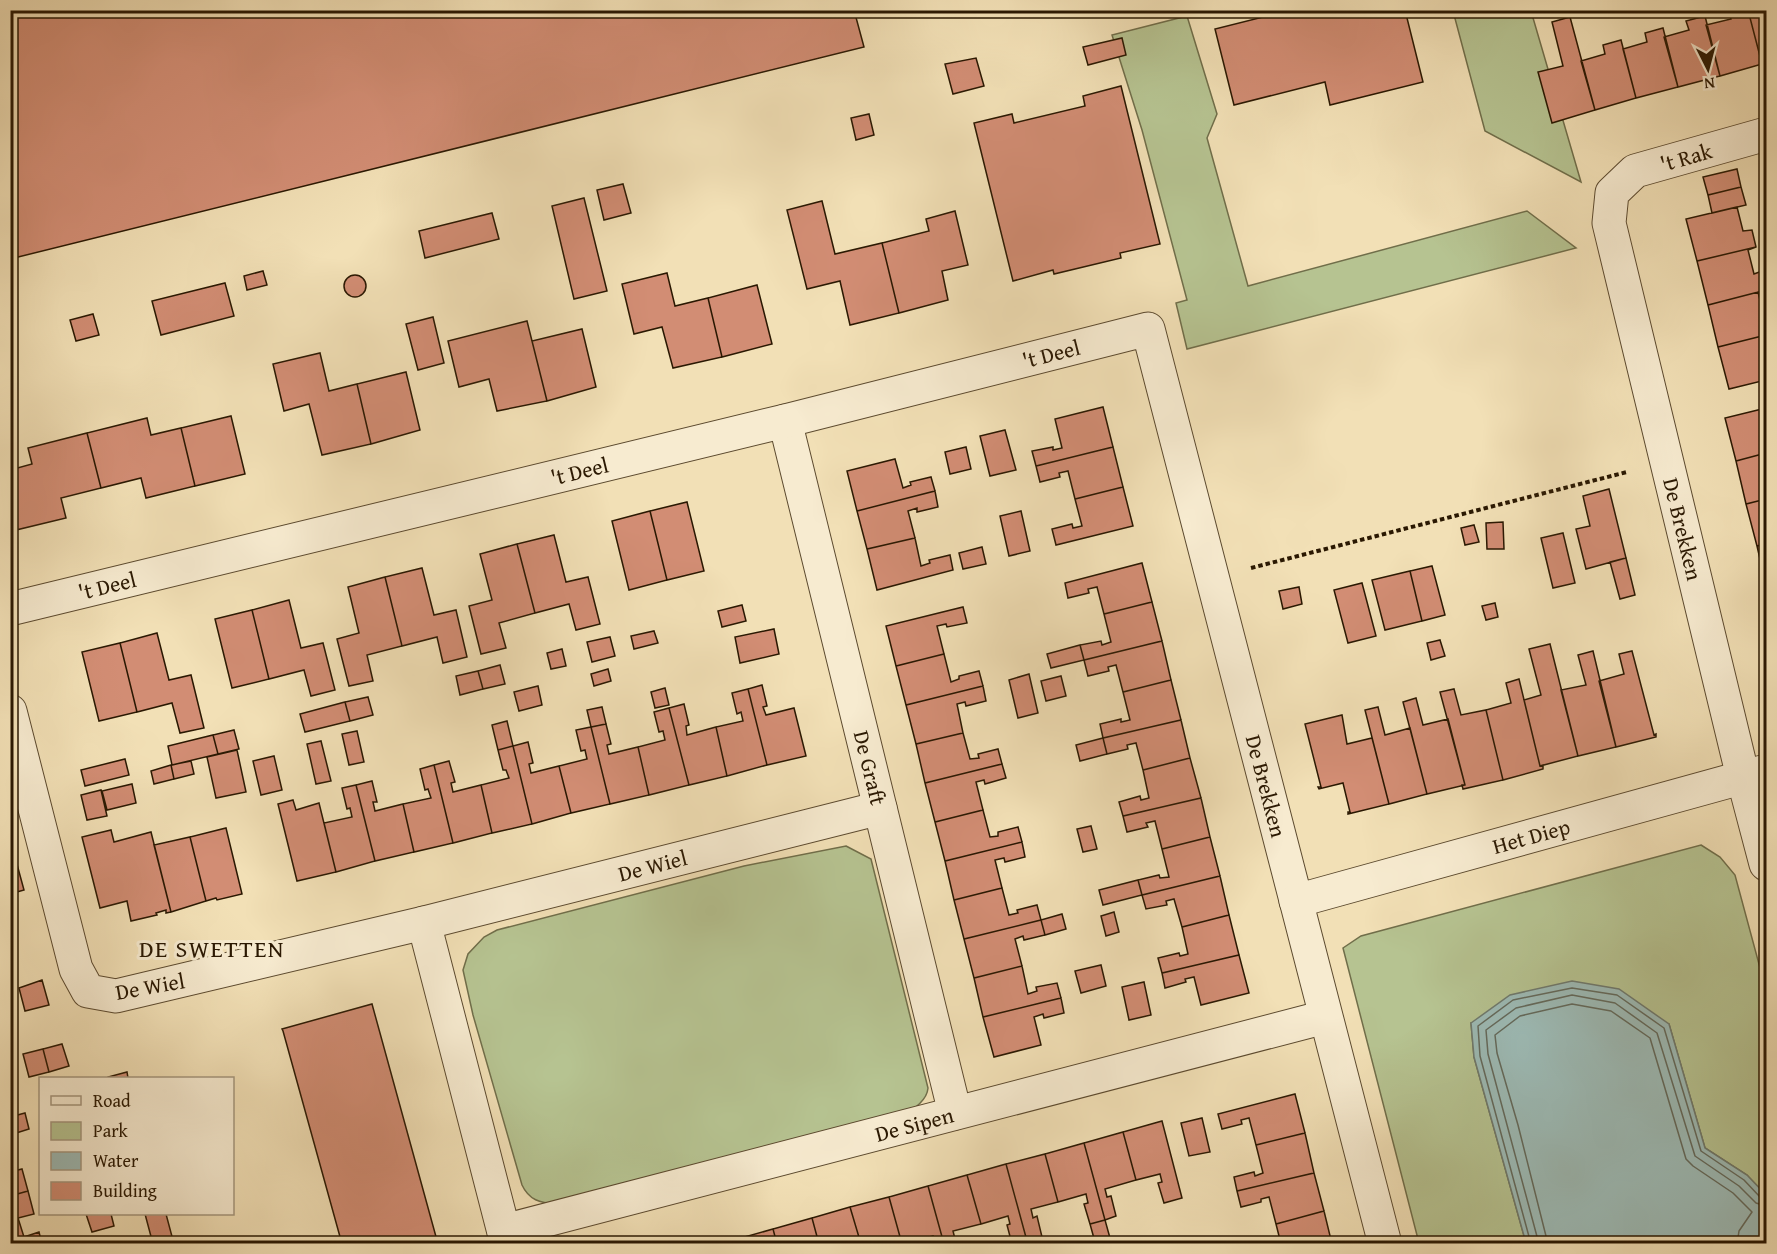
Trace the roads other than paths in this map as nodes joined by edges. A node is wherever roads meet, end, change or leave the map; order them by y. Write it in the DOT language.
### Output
graph roads {
  1 [pos="1767,134"];
  2 [pos="1612,193"];
  3 [pos="1148,329"];
  4 [pos="785,421"];
  5 [pos="10,609"];
  6 [pos="10,711"];
  7 [pos="1755,774"];
  8 [pos="880,808"];
  9 [pos="1767,864"];
  10 [pos="1296,901"];
  11 [pos="424,923"];
  12 [pos="1325,1017"];
  13 [pos="955,1113"];
  14 [pos="506,1237"];
  15 [pos="1385,1244"];
  1 -- 2 [label="street, 't Rak"];
  2 -- 7 [label="street, De Brekken"];
  3 -- 4 [label="street, 't Deel"];
  3 -- 10 [label="street, De Brekken"];
  4 -- 5 [label="street, 't Deel"];
  4 -- 8 [label="street, De Graft"];
  6 -- 11 [label="street, De Wiel"];
  7 -- 9 [label="street, De Brekken"];
  7 -- 10 [label="street, Het Diep"];
  8 -- 11 [label="street, De Wiel"];
  8 -- 13 [label="street, De Graft"];
  10 -- 12 [label="street, De Brekken"];
  11 -- 14 [label="street"];
  12 -- 13 [label="street, De Sipen"];
  12 -- 15 [label="street, De Brekken"];
  13 -- 14 [label="street, De Sipen"];
}
